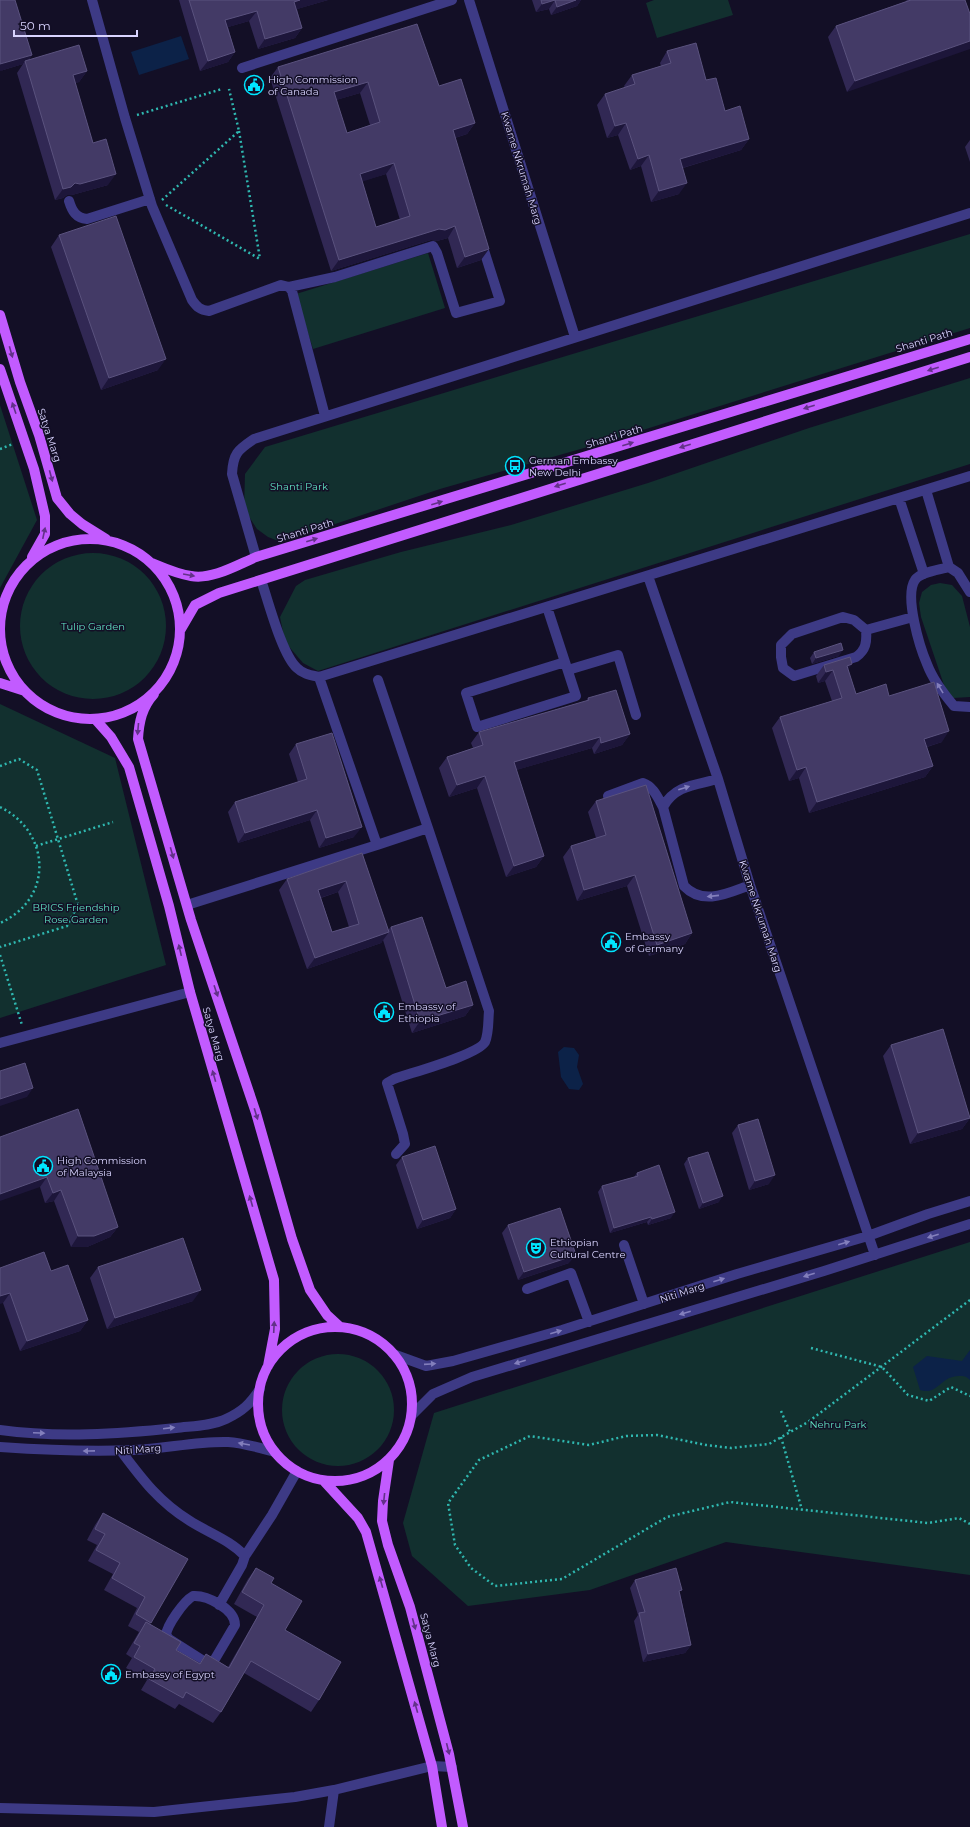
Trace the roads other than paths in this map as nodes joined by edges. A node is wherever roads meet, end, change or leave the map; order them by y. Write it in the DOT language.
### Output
graph roads {
  1 [pos="92,0"];
  2 [pos="452,0"];
  3 [pos="469,0"];
  4 [pos="242,68"];
  5 [pos="150,199"];
  6 [pos="68,201"];
  7 [pos="970,213"];
  8 [pos="478,228"];
  9 [pos="289,287"];
  10 [pos="0,315"];
  11 [pos="575,336"];
  12 [pos="970,339"];
  13 [pos="970,357"];
  14 [pos="0,369"];
  15 [pos="325,416"];
  16 [pos="970,476"];
  17 [pos="926,490"];
  18 [pos="899,498"];
  19 [pos="108,540"];
  20 [pos="256,557"];
  21 [pos="152,563"];
  22 [pos="25,567"];
  23 [pos="949,567"];
  24 [pos="924,574"];
  25 [pos="648,576"];
  26 [pos="261,580"];
  27 [pos="970,592"];
  28 [pos="547,607"];
  29 [pos="1,616"];
  30 [pos="913,617"];
  31 [pos="181,629"];
  32 [pos="866,630"];
  33 [pos="566,666"];
  34 [pos="319,677"];
  35 [pos="378,680"];
  36 [pos="0,683"];
  37 [pos="25,691"];
  38 [pos="154,694"];
  39 [pos="970,706"];
  40 [pos="636,715"];
  41 [pos="95,719"];
  42 [pos="718,779"];
  43 [pos="608,796"];
  44 [pos="663,807"];
  45 [pos="428,828"];
  46 [pos="377,845"];
  47 [pos="750,885"];
  48 [pos="187,905"];
  49 [pos="190,992"];
  50 [pos="0,1043"];
  51 [pos="396,1154"];
  52 [pos="970,1201"];
  53 [pos="970,1224"];
  54 [pos="868,1236"];
  55 [pos="624,1245"];
  56 [pos="875,1255"];
  57 [pos="527,1290"];
  58 [pos="644,1304"];
  59 [pos="589,1322"];
  60 [pos="340,1328"];
  61 [pos="393,1354"];
  62 [pos="268,1366"];
  63 [pos="260,1389"];
  64 [pos="412,1415"];
  65 [pos="0,1430"];
  66 [pos="0,1447"];
  67 [pos="121,1451"];
  68 [pos="275,1452"];
  69 [pos="389,1460"];
  70 [pos="297,1471"];
  71 [pos="324,1480"];
  72 [pos="245,1556"];
  73 [pos="218,1604"];
  74 [pos="432,1766"];
  75 [pos="452,1767"];
  76 [pos="334,1790"];
  77 [pos="0,1808"];
  78 [pos="329,1827"];
  79 [pos="442,1827"];
  80 [pos="463,1827"];
  1 -- 5 [label="street"];
  2 -- 4 [label="street"];
  3 -- 11 [label="street, Kwame Nkrumah Marg"];
  5 -- 6 [label="street"];
  5 -- 9 [label="street"];
  7 -- 11 [label="street"];
  8 -- 9 [label="street"];
  9 -- 15 [label="street"];
  10 -- 19 [label="main road, Satya Marg, one-way"];
  11 -- 15 [label="street"];
  20 -- 12 [label="main road, Shanti Path, one-way"];
  13 -- 26 [label="main road, one-way"];
  22 -- 14 [label="main road, one-way"];
  15 -- 20 [label="street"];
  16 -- 17 [label="street"];
  17 -- 18 [label="street"];
  17 -- 23 [label="street"];
  18 -- 24 [label="street"];
  18 -- 25 [label="street"];
  19 -- 21 [label="main road"];
  19 -- 22 [label="main road"];
  21 -- 20 [label="main road, Shanti Path, one-way"];
  21 -- 31 [label="main road"];
  22 -- 29 [label="main road"];
  23 -- 24 [label="street"];
  23 -- 27 [label="street"];
  24 -- 30 [label="street"];
  25 -- 28 [label="street"];
  25 -- 42 [label="street, Kwame Nkrumah Marg"];
  26 -- 31 [label="main road"];
  26 -- 34 [label="street"];
  28 -- 33 [label="street"];
  28 -- 34 [label="street"];
  29 -- 37 [label="main road"];
  30 -- 32 [label="street"];
  39 -- 30 [label="street, one-way"];
  31 -- 38 [label="main road"];
  32 -- 32 [label="street"];
  33 -- 33 [label="street"];
  33 -- 40 [label="street"];
  34 -- 46 [label="street"];
  35 -- 45 [label="street"];
  36 -- 37 [label="main road"];
  37 -- 41 [label="main road"];
  38 -- 41 [label="main road"];
  38 -- 48 [label="main road, Satya Marg, one-way"];
  49 -- 41 [label="main road, Satya Marg, one-way"];
  44 -- 42 [label="street, one-way"];
  42 -- 47 [label="street, Kwame Nkrumah Marg"];
  43 -- 44 [label="street"];
  47 -- 44 [label="street, one-way"];
  45 -- 46 [label="street"];
  45 -- 51 [label="street"];
  46 -- 48 [label="street"];
  47 -- 54 [label="street, Kwame Nkrumah Marg"];
  48 -- 60 [label="main road, Satya Marg, one-way"];
  49 -- 50 [label="street"];
  62 -- 49 [label="main road, Satya Marg, one-way"];
  52 -- 54 [label="street, Niti Marg"];
  53 -- 56 [label="street, Niti Marg, one-way"];
  54 -- 56 [label="street, Kwame Nkrumah Marg"];
  58 -- 54 [label="street, Niti Marg, one-way"];
  55 -- 58 [label="street"];
  56 -- 64 [label="street, Niti Marg, one-way"];
  57 -- 59 [label="street"];
  58 -- 59 [label="street, Niti Marg"];
  61 -- 59 [label="street, Niti Marg, one-way"];
  60 -- 61 [label="main road"];
  60 -- 62 [label="main road"];
  61 -- 64 [label="main road"];
  62 -- 63 [label="main road"];
  65 -- 63 [label="street, Niti Marg, one-way"];
  63 -- 68 [label="main road"];
  64 -- 69 [label="main road"];
  67 -- 66 [label="street, Niti Marg, one-way"];
  68 -- 67 [label="street, Niti Marg, one-way"];
  67 -- 72 [label="street"];
  68 -- 70 [label="main road"];
  69 -- 71 [label="main road"];
  69 -- 75 [label="main road, Satya Marg, one-way"];
  70 -- 71 [label="main road"];
  70 -- 72 [label="street"];
  74 -- 71 [label="main road, one-way"];
  72 -- 73 [label="street"];
  73 -- 73 [label="street"];
  74 -- 75 [label="street"];
  74 -- 76 [label="street"];
  74 -- 79 [label="main road"];
  75 -- 80 [label="main road, Satya Marg"];
  76 -- 77 [label="street"];
  76 -- 78 [label="street"];
}
